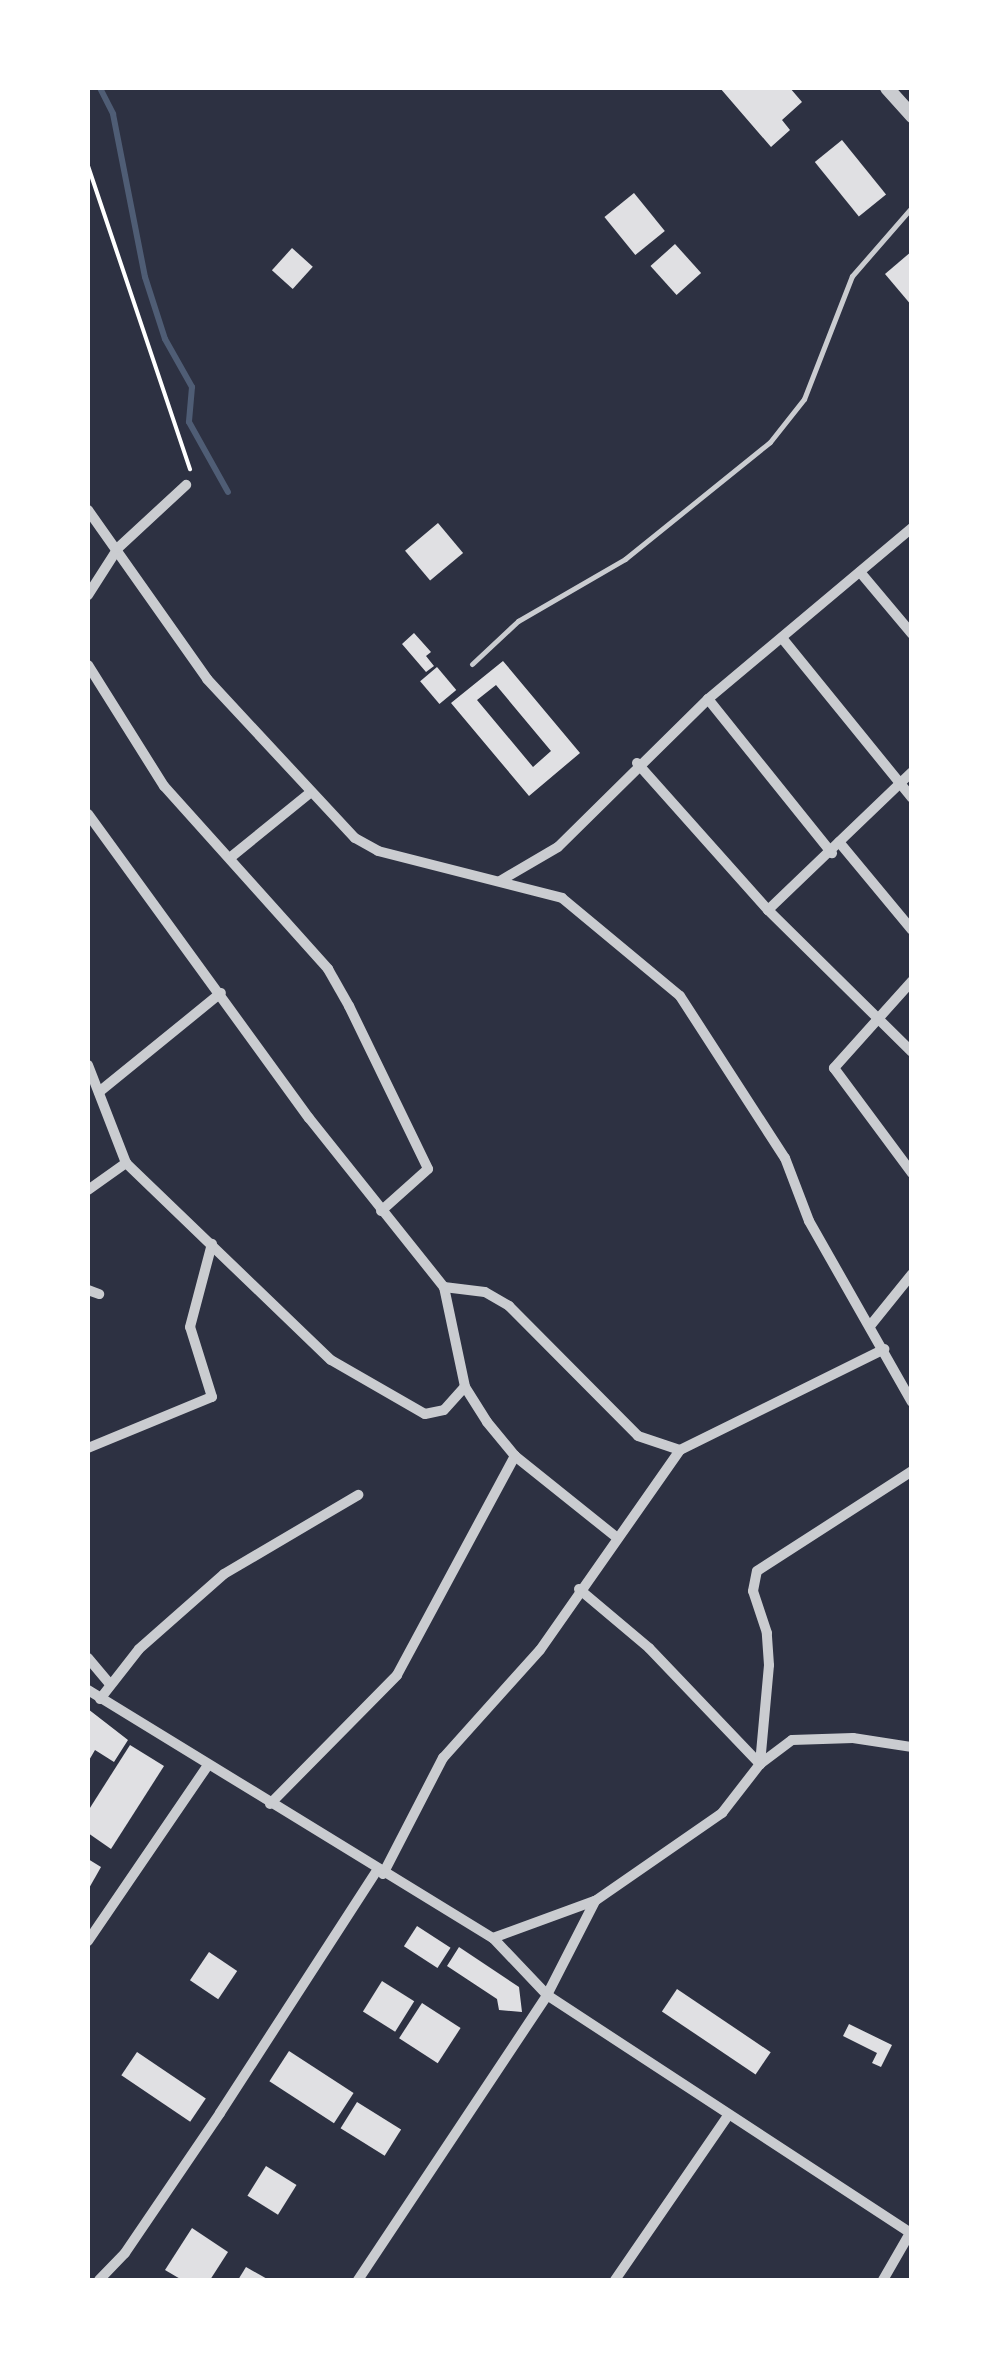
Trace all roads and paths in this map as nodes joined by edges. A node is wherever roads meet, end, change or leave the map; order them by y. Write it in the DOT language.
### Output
graph roads {
  1 [pos="887,88"];
  2 [pos="912,116"];
  3 [pos="88,166"];
  4 [pos="912,207"];
  5 [pos="186,484"];
  6 [pos="88,510"];
  7 [pos="912,528"];
  8 [pos="118,548"];
  9 [pos="860,572"];
  10 [pos="88,595"];
  11 [pos="912,634"];
  12 [pos="782,638"];
  13 [pos="472,664"];
  14 [pos="88,665"];
  15 [pos="708,698"];
  16 [pos="637,763"];
  17 [pos="912,772"];
  18 [pos="900,783"];
  19 [pos="311,792"];
  20 [pos="912,798"];
  21 [pos="88,814"];
  22 [pos="839,842"];
  23 [pos="832,853"];
  24 [pos="231,857"];
  25 [pos="500,881"];
  26 [pos="768,910"];
  27 [pos="912,930"];
  28 [pos="912,981"];
  29 [pos="220,993"];
  30 [pos="878,1019"];
  31 [pos="912,1052"];
  32 [pos="88,1065"];
  33 [pos="99,1092"];
  34 [pos="126,1164"];
  35 [pos="912,1173"];
  36 [pos="88,1190"];
  37 [pos="381,1211"];
  38 [pos="212,1244"];
  39 [pos="912,1274"];
  40 [pos="444,1287"];
  41 [pos="870,1326"];
  42 [pos="884,1349"];
  43 [pos="465,1387"];
  44 [pos="912,1402"];
  45 [pos="88,1448"];
  46 [pos="680,1450"];
  47 [pos="515,1456"];
  48 [pos="912,1471"];
  49 [pos="358,1495"];
  50 [pos="616,1538"];
  51 [pos="578,1588"];
  52 [pos="88,1658"];
  53 [pos="109,1684"];
  54 [pos="88,1690"];
  55 [pos="100,1699"];
  56 [pos="910,1750"];
  57 [pos="760,1764"];
  58 [pos="206,1768"];
  59 [pos="270,1804"];
  60 [pos="380,1872"];
  61 [pos="594,1901"];
  62 [pos="493,1938"];
  63 [pos="88,1940"];
  64 [pos="548,1995"];
  65 [pos="726,2117"];
  66 [pos="911,2233"];
  67 [pos="99,2280"];
  68 [pos="358,2280"];
  69 [pos="615,2280"];
  70 [pos="883,2280"];
  1 -- 2 [label="street"];
  3 -- 5 [label="path"];
  4 -- 13 [label="lane"];
  5 -- 8 [label="street"];
  6 -- 8 [label="street"];
  7 -- 9 [label="street"];
  8 -- 10 [label="street"];
  8 -- 19 [label="street"];
  9 -- 11 [label="street"];
  9 -- 12 [label="street"];
  12 -- 15 [label="street"];
  12 -- 18 [label="street"];
  14 -- 24 [label="street"];
  15 -- 16 [label="street"];
  15 -- 23 [label="street"];
  16 -- 25 [label="street"];
  16 -- 26 [label="street"];
  17 -- 18 [label="street"];
  18 -- 20 [label="street"];
  18 -- 22 [label="street"];
  19 -- 24 [label="street"];
  19 -- 25 [label="street"];
  21 -- 29 [label="street"];
  22 -- 23 [label="street"];
  22 -- 27 [label="street"];
  23 -- 26 [label="street"];
  24 -- 37 [label="street"];
  25 -- 41 [label="street"];
  26 -- 30 [label="street"];
  28 -- 30 [label="street"];
  29 -- 33 [label="street"];
  29 -- 37 [label="street"];
  30 -- 31 [label="street"];
  30 -- 35 [label="street"];
  32 -- 33 [label="street"];
  33 -- 34 [label="street"];
  34 -- 36 [label="street"];
  34 -- 38 [label="street"];
  37 -- 40 [label="street"];
  38 -- 43 [label="street"];
  38 -- 45 [label="street"];
  39 -- 41 [label="street"];
  40 -- 43 [label="street"];
  40 -- 46 [label="street"];
  41 -- 42 [label="street"];
  42 -- 44 [label="street"];
  42 -- 46 [label="street"];
  43 -- 47 [label="street"];
  46 -- 50 [label="street"];
  47 -- 50 [label="street"];
  47 -- 59 [label="street"];
  48 -- 57 [label="street"];
  49 -- 53 [label="street"];
  50 -- 51 [label="street"];
  51 -- 57 [label="street"];
  51 -- 60 [label="street"];
  52 -- 53 [label="street"];
  53 -- 55 [label="street"];
  54 -- 55 [label="street"];
  55 -- 58 [label="street"];
  56 -- 57 [label="street"];
  57 -- 61 [label="street"];
  58 -- 59 [label="street"];
  58 -- 63 [label="street"];
  59 -- 60 [label="street"];
  60 -- 62 [label="street"];
  60 -- 67 [label="street"];
  61 -- 62 [label="street"];
  61 -- 64 [label="street"];
  62 -- 64 [label="street"];
  64 -- 65 [label="street"];
  64 -- 68 [label="street"];
  65 -- 66 [label="street"];
  65 -- 69 [label="street"];
  66 -- 70 [label="street"];
}
